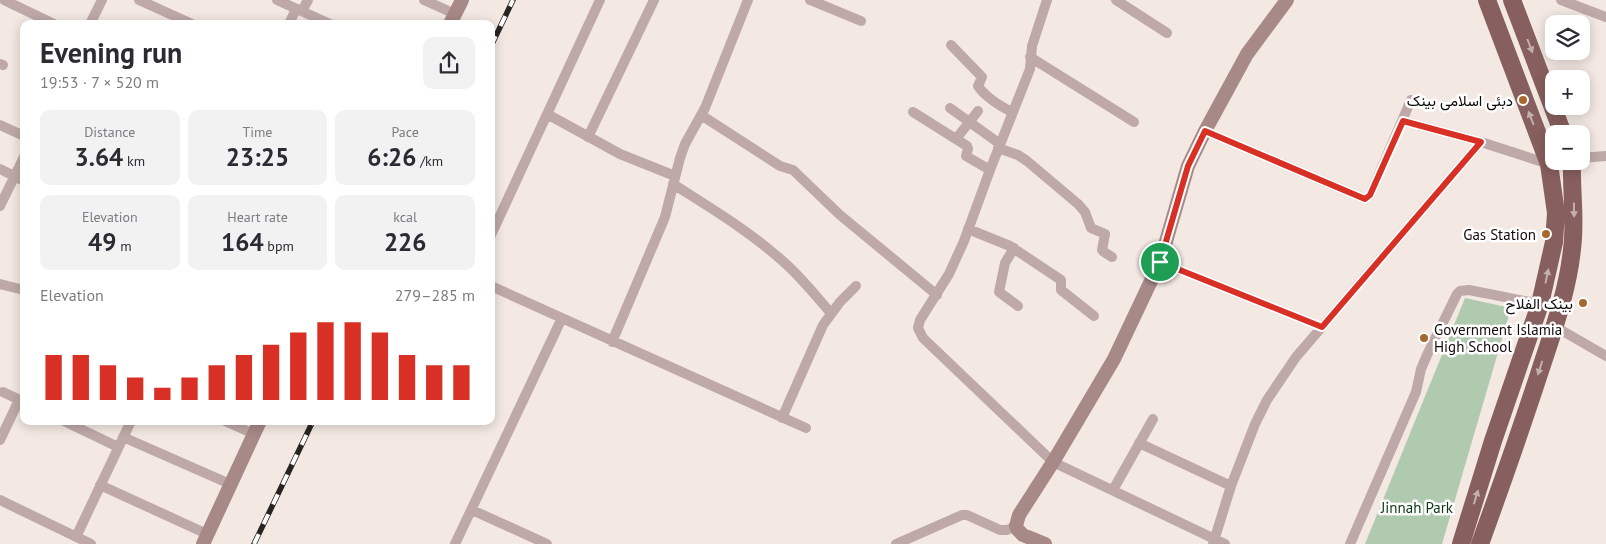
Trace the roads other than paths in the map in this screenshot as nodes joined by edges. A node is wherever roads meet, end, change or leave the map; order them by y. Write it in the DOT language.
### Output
graph roads {
  1 [pos="4,0"];
  2 [pos="102,0"];
  3 [pos="139,0"];
  4 [pos="277,0"];
  5 [pos="308,0"];
  6 [pos="424,0"];
  7 [pos="462,0"];
  8 [pos="600,0"];
  9 [pos="654,0"];
  10 [pos="748,0"];
  11 [pos="810,0"];
  12 [pos="1047,0"];
  13 [pos="1116,0"];
  14 [pos="1287,0"];
  15 [pos="1487,0"];
  16 [pos="1512,0"];
  17 [pos="1561,0"];
  18 [pos="24,4"];
  19 [pos="299,10"];
  20 [pos="1606,17"];
  21 [pos="453,19"];
  22 [pos="48,20"];
  23 [pos="92,20"];
  24 [pos="183,20"];
  25 [pos="292,20"];
  26 [pos="319,20"];
  27 [pos="861,21"];
  28 [pos="1167,33"];
  29 [pos="951,45"];
  30 [pos="1030,57"];
  31 [pos="1411,100"];
  32 [pos="950,108"];
  33 [pos="978,111"];
  34 [pos="913,112"];
  35 [pos="1012,112"];
  36 [pos="547,114"];
  37 [pos="701,115"];
  38 [pos="970,121"];
  39 [pos="1403,121"];
  40 [pos="1134,122"];
  41 [pos="0,125"];
  42 [pos="1560,125"];
  43 [pos="1205,131"];
  44 [pos="20,134"];
  45 [pos="588,137"];
  46 [pos="956,139"];
  47 [pos="1481,142"];
  48 [pos="999,146"];
  49 [pos="1545,156"];
  50 [pos="1606,156"];
  51 [pos="1590,157"];
  52 [pos="1545,163"];
  53 [pos="0,169"];
  54 [pos="990,170"];
  55 [pos="1549,170"];
  56 [pos="1572,170"];
  57 [pos="19,178"];
  58 [pos="674,180"];
  59 [pos="0,206"];
  60 [pos="495,226"];
  61 [pos="968,229"];
  62 [pos="1014,248"];
  63 [pos="1112,257"];
  64 [pos="1160,262"];
  65 [pos="0,284"];
  66 [pos="856,286"];
  67 [pos="495,288"];
  68 [pos="20,289"];
  69 [pos="937,295"];
  70 [pos="1540,304"];
  71 [pos="1018,306"];
  72 [pos="831,313"];
  73 [pos="1094,316"];
  74 [pos="562,318"];
  75 [pos="1554,326"];
  76 [pos="1322,327"];
  77 [pos="612,342"];
  78 [pos="1606,356"];
  79 [pos="3,392"];
  80 [pos="20,400"];
  81 [pos="20,402"];
  82 [pos="4,418"];
  83 [pos="782,418"];
  84 [pos="1153,419"];
  85 [pos="72,425"];
  86 [pos="129,425"];
  87 [pos="234,425"];
  88 [pos="258,425"];
  89 [pos="806,428"];
  90 [pos="254,434"];
  91 [pos="123,437"];
  92 [pos="0,440"];
  93 [pos="1494,441"];
  94 [pos="1139,443"];
  95 [pos="118,447"];
  96 [pos="1514,448"];
  97 [pos="1053,462"];
  98 [pos="230,484"];
  99 [pos="100,485"];
  100 [pos="1232,486"];
  101 [pos="1113,490"];
  102 [pos="0,500"];
  103 [pos="472,510"];
  104 [pos="1016,526"];
  105 [pos="73,535"];
  106 [pos="205,539"];
  107 [pos="1218,542"];
  108 [pos="1038,543"];
  109 [pos="66,544"];
  110 [pos="91,544"];
  111 [pos="455,544"];
  112 [pos="547,544"];
  113 [pos="896,544"];
  114 [pos="1350,544"];
  115 [pos="1461,544"];
  116 [pos="1480,544"];
  1 -- 18 [label="street"];
  2 -- 23 [label="street"];
  3 -- 24 [label="street"];
  4 -- 19 [label="street"];
  5 -- 19 [label="street"];
  6 -- 21 [label="street"];
  7 -- 21 [label="street"];
  8 -- 36 [label="street"];
  9 -- 45 [label="street"];
  10 -- 37 [label="street"];
  11 -- 27 [label="street"];
  12 -- 30 [label="street"];
  13 -- 28 [label="street"];
  14 -- 43 [label="street"];
  49 -- 15 [label="highway, one-way"];
  16 -- 42 [label="highway, one-way"];
  17 -- 20 [label="street"];
  18 -- 22 [label="street"];
  19 -- 25 [label="street"];
  19 -- 26 [label="street"];
  29 -- 35 [label="street"];
  30 -- 35 [label="street"];
  30 -- 40 [label="street"];
  31 -- 39 [label="street"];
  32 -- 38 [label="street"];
  33 -- 38 [label="street"];
  34 -- 46 [label="street"];
  35 -- 48 [label="street"];
  36 -- 45 [label="street"];
  36 -- 60 [label="street"];
  37 -- 58 [label="street"];
  37 -- 69 [label="street"];
  38 -- 46 [label="street"];
  38 -- 48 [label="street"];
  39 -- 43 [label="street"];
  39 -- 47 [label="street"];
  41 -- 44 [label="street"];
  43 -- 64 [label="street"];
  45 -- 58 [label="street"];
  46 -- 54 [label="street"];
  47 -- 52 [label="street"];
  47 -- 76 [label="street"];
  48 -- 54 [label="street"];
  48 -- 63 [label="street"];
  50 -- 51 [label="street"];
  53 -- 57 [label="street"];
  54 -- 61 [label="street"];
  70 -- 55 [label="highway, one-way"];
  56 -- 75 [label="highway, one-way"];
  57 -- 59 [label="street"];
  58 -- 72 [label="street"];
  58 -- 77 [label="street"];
  61 -- 62 [label="street"];
  61 -- 69 [label="street"];
  62 -- 71 [label="street"];
  62 -- 73 [label="street"];
  64 -- 76 [label="street"];
  64 -- 97 [label="street"];
  65 -- 68 [label="street"];
  66 -- 72 [label="street"];
  67 -- 74 [label="street"];
  69 -- 97 [label="street"];
  70 -- 93 [label="highway"];
  70 -- 114 [label="street"];
  72 -- 83 [label="street"];
  74 -- 77 [label="street"];
  74 -- 103 [label="street"];
  75 -- 78 [label="street"];
  75 -- 96 [label="highway, one-way"];
  76 -- 100 [label="street"];
  77 -- 83 [label="street"];
  79 -- 80 [label="street"];
  81 -- 82 [label="street"];
  82 -- 92 [label="street"];
  83 -- 89 [label="street"];
  84 -- 94 [label="street"];
  85 -- 95 [label="street"];
  86 -- 91 [label="street"];
  87 -- 90 [label="street"];
  88 -- 90 [label="street"];
  90 -- 98 [label="street"];
  91 -- 95 [label="street"];
  91 -- 98 [label="street"];
  93 -- 96 [label="highway"];
  115 -- 93 [label="highway, one-way"];
  94 -- 100 [label="street"];
  94 -- 101 [label="street"];
  95 -- 99 [label="street"];
  96 -- 116 [label="highway"];
  97 -- 101 [label="street"];
  97 -- 104 [label="street"];
  98 -- 106 [label="street"];
  99 -- 105 [label="street"];
  99 -- 106 [label="street"];
  100 -- 107 [label="street"];
  101 -- 107 [label="street"];
  102 -- 105 [label="street"];
  103 -- 111 [label="street"];
  103 -- 112 [label="street"];
  104 -- 108 [label="street"];
  104 -- 113 [label="street"];
  105 -- 109 [label="street"];
  105 -- 110 [label="street"];
}
